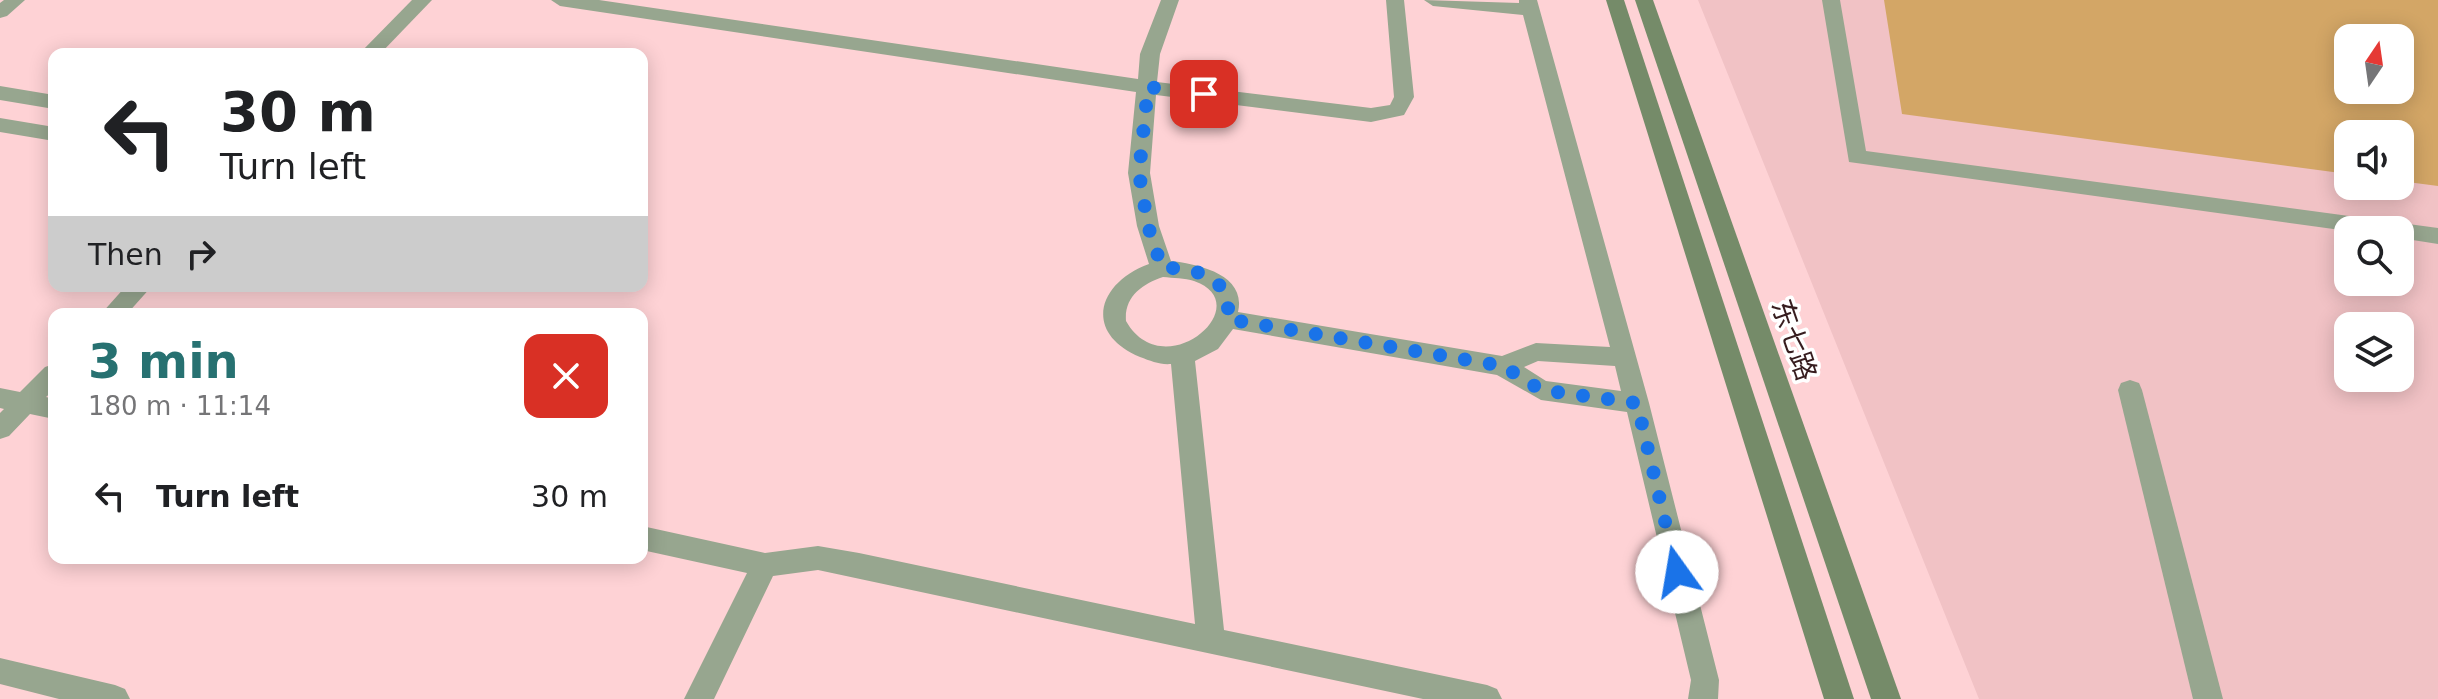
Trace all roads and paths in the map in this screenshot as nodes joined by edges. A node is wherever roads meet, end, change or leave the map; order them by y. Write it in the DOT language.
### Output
graph roads {
  1 [pos="16,0"];
  2 [pos="423,0"];
  3 [pos="560,0"];
  4 [pos="1170,0"];
  5 [pos="1395,0"];
  6 [pos="1433,0"];
  7 [pos="1615,0"];
  8 [pos="1644,0"];
  9 [pos="1831,0"];
  10 [pos="1529,5"];
  11 [pos="0,12"];
  12 [pos="375,48"];
  13 [pos="1148,87"];
  14 [pos="0,93"];
  15 [pos="48,101"];
  16 [pos="0,125"];
  17 [pos="48,133"];
  18 [pos="2334,221"];
  19 [pos="2414,232"];
  20 [pos="2438,236"];
  21 [pos="1162,268"];
  22 [pos="134,292"];
  23 [pos="119,308"];
  24 [pos="1227,319"];
  25 [pos="1182,354"];
  26 [pos="1624,357"];
  27 [pos="1503,366"];
  28 [pos="48,380"];
  29 [pos="2130,390"];
  30 [pos="0,398"];
  31 [pos="26,402"];
  32 [pos="1637,403"];
  33 [pos="48,408"];
  34 [pos="0,429"];
  35 [pos="648,539"];
  36 [pos="765,565"];
  37 [pos="1211,641"];
  38 [pos="0,671"];
  39 [pos="115,699"];
  40 [pos="699,699"];
  41 [pos="1487,699"];
  42 [pos="1703,699"];
  43 [pos="1839,699"];
  44 [pos="1886,699"];
  45 [pos="2208,699"];
  1 -- 11 [label="street"];
  2 -- 12 [label="street"];
  3 -- 13 [label="street"];
  4 -- 13 [label="street"];
  5 -- 13 [label="street"];
  6 -- 10 [label="street"];
  7 -- 43 [label="main road"];
  8 -- 44 [label="main road, 东七路"];
  9 -- 18 [label="street"];
  10 -- 26 [label="street"];
  13 -- 21 [label="street"];
  14 -- 15 [label="street"];
  16 -- 17 [label="street"];
  19 -- 20 [label="street"];
  21 -- 24 [label="street"];
  21 -- 25 [label="street"];
  22 -- 23 [label="street"];
  24 -- 25 [label="street"];
  24 -- 27 [label="street"];
  25 -- 37 [label="street"];
  26 -- 27 [label="street"];
  26 -- 32 [label="street"];
  27 -- 32 [label="street"];
  28 -- 31 [label="street"];
  29 -- 45 [label="street"];
  30 -- 31 [label="street"];
  31 -- 33 [label="street"];
  31 -- 34 [label="street"];
  32 -- 42 [label="street"];
  35 -- 36 [label="street"];
  36 -- 37 [label="street"];
  36 -- 40 [label="street"];
  37 -- 41 [label="street"];
  38 -- 39 [label="street"];
}
